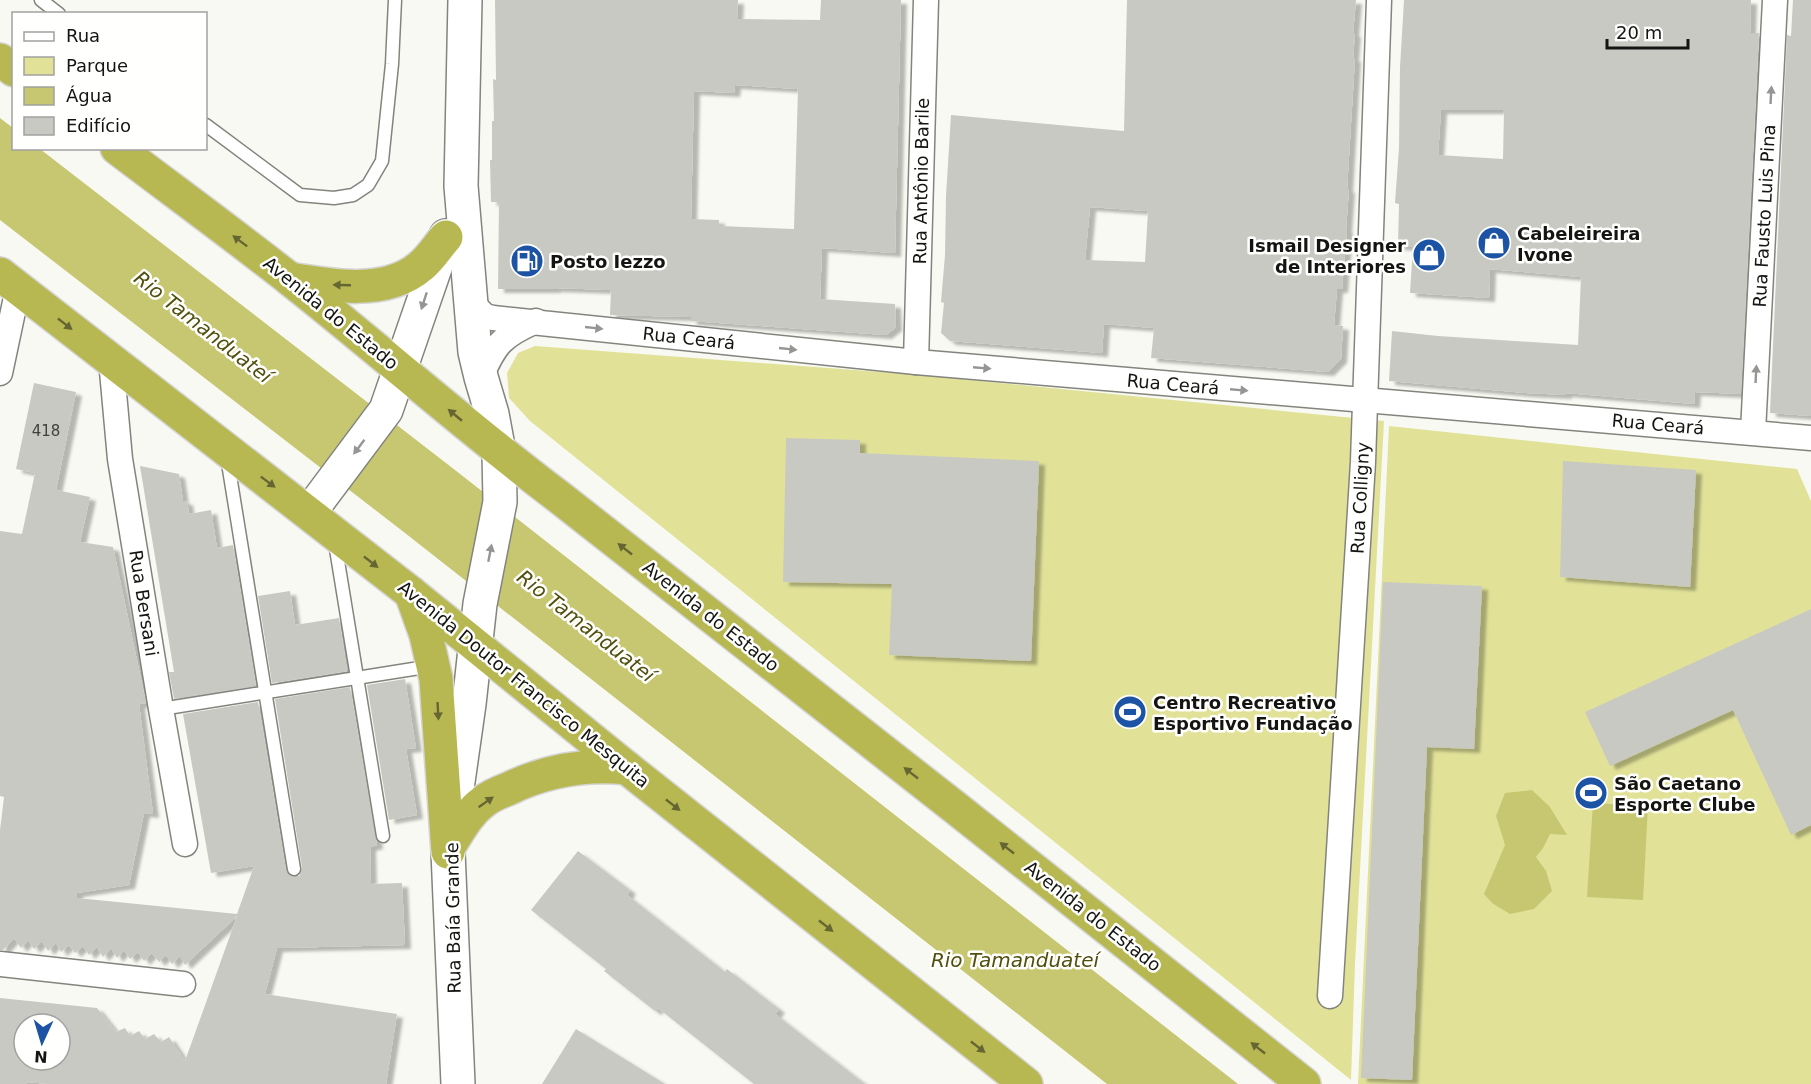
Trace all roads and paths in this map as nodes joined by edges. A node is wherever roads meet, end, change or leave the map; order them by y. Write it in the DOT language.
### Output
graph roads {
  1 [pos="41,0"];
  2 [pos="395,0"];
  3 [pos="465,0"];
  4 [pos="926,0"];
  5 [pos="1379,0"];
  6 [pos="1775,0"];
  7 [pos="56,12"];
  8 [pos="207,126"];
  9 [pos="120,150"];
  10 [pos="461,186"];
  11 [pos="446,237"];
  12 [pos="290,279"];
  13 [pos="9,281"];
  14 [pos="470,301"];
  15 [pos="536,321"];
  16 [pos="111,360"];
  17 [pos="916,362"];
  18 [pos="401,369"];
  19 [pos="0,373"];
  20 [pos="481,377"];
  21 [pos="1365,400"];
  22 [pos="1753,432"];
  23 [pos="1808,443"];
  24 [pos="225,450"];
  25 [pos="499,452"];
  26 [pos="321,523"];
  27 [pos="411,593"];
  28 [pos="475,645"];
  29 [pos="433,666"];
  30 [pos="356,678"];
  31 [pos="265,692"];
  32 [pos="160,709"];
  33 [pos="627,768"];
  34 [pos="383,836"];
  35 [pos="185,844"];
  36 [pos="449,849"];
  37 [pos="294,869"];
  38 [pos="0,964"];
  39 [pos="183,984"];
  40 [pos="1329,996"];
  41 [pos="458,1084"];
  42 [pos="1026,1084"];
  43 [pos="1304,1084"];
  1 -- 7 [label="lane"];
  2 -- 8 [label="lane"];
  3 -- 10 [label="main road"];
  4 -- 17 [label="street, Rua Antônio Barile"];
  5 -- 21 [label="street, Rua Colligny"];
  22 -- 6 [label="street, Rua Fausto Luis Pina, one-way"];
  12 -- 9 [label="highway, Avenida do Estado, one-way"];
  10 -- 11 [label="main road"];
  10 -- 14 [label="main road, Rua Baía Grande"];
  11 -- 12 [label="highway, one-way"];
  11 -- 18 [label="main road, one-way"];
  12 -- 18 [label="highway, Avenida do Estado"];
  13 -- 16 [label="highway, Avenida Doutor Francisco Mesquita, one-way"];
  13 -- 19 [label="street"];
  14 -- 15 [label="street, Rua Ceará"];
  14 -- 20 [label="main road, Rua Baía Grande"];
  15 -- 17 [label="street, Rua Ceará, one-way"];
  15 -- 20 [label="street"];
  16 -- 24 [label="highway, Avenida Doutor Francisco Mesquita"];
  16 -- 32 [label="street, Rua Bersani"];
  17 -- 21 [label="street, Rua Ceará, one-way"];
  25 -- 18 [label="highway, Avenida do Estado, one-way"];
  18 -- 26 [label="main road, one-way"];
  20 -- 25 [label="main road, Rua Baía Grande"];
  21 -- 22 [label="street, Rua Ceará"];
  21 -- 40 [label="street, Rua Colligny"];
  22 -- 23 [label="street, Rua Ceará"];
  24 -- 26 [label="highway, Avenida Doutor Francisco Mesquita, one-way"];
  24 -- 31 [label="lane"];
  28 -- 25 [label="main road, Rua Baía Grande, one-way"];
  43 -- 25 [label="highway, Avenida do Estado, one-way"];
  26 -- 27 [label="highway, Avenida Doutor Francisco Mesquita, one-way"];
  26 -- 30 [label="lane"];
  27 -- 28 [label="highway, Avenida Doutor Francisco Mesquita"];
  27 -- 29 [label="highway"];
  28 -- 33 [label="highway, Avenida Doutor Francisco Mesquita"];
  28 -- 36 [label="main road, Rua Baía Grande"];
  29 -- 30 [label="lane"];
  29 -- 36 [label="highway, one-way"];
  30 -- 31 [label="lane"];
  30 -- 34 [label="lane"];
  31 -- 32 [label="lane"];
  31 -- 37 [label="lane"];
  32 -- 35 [label="street, Rua Bersani"];
  36 -- 33 [label="highway, one-way"];
  33 -- 42 [label="highway, Avenida Doutor Francisco Mesquita, one-way"];
  36 -- 41 [label="main road, Rua Baía Grande"];
  38 -- 39 [label="street"];
}
